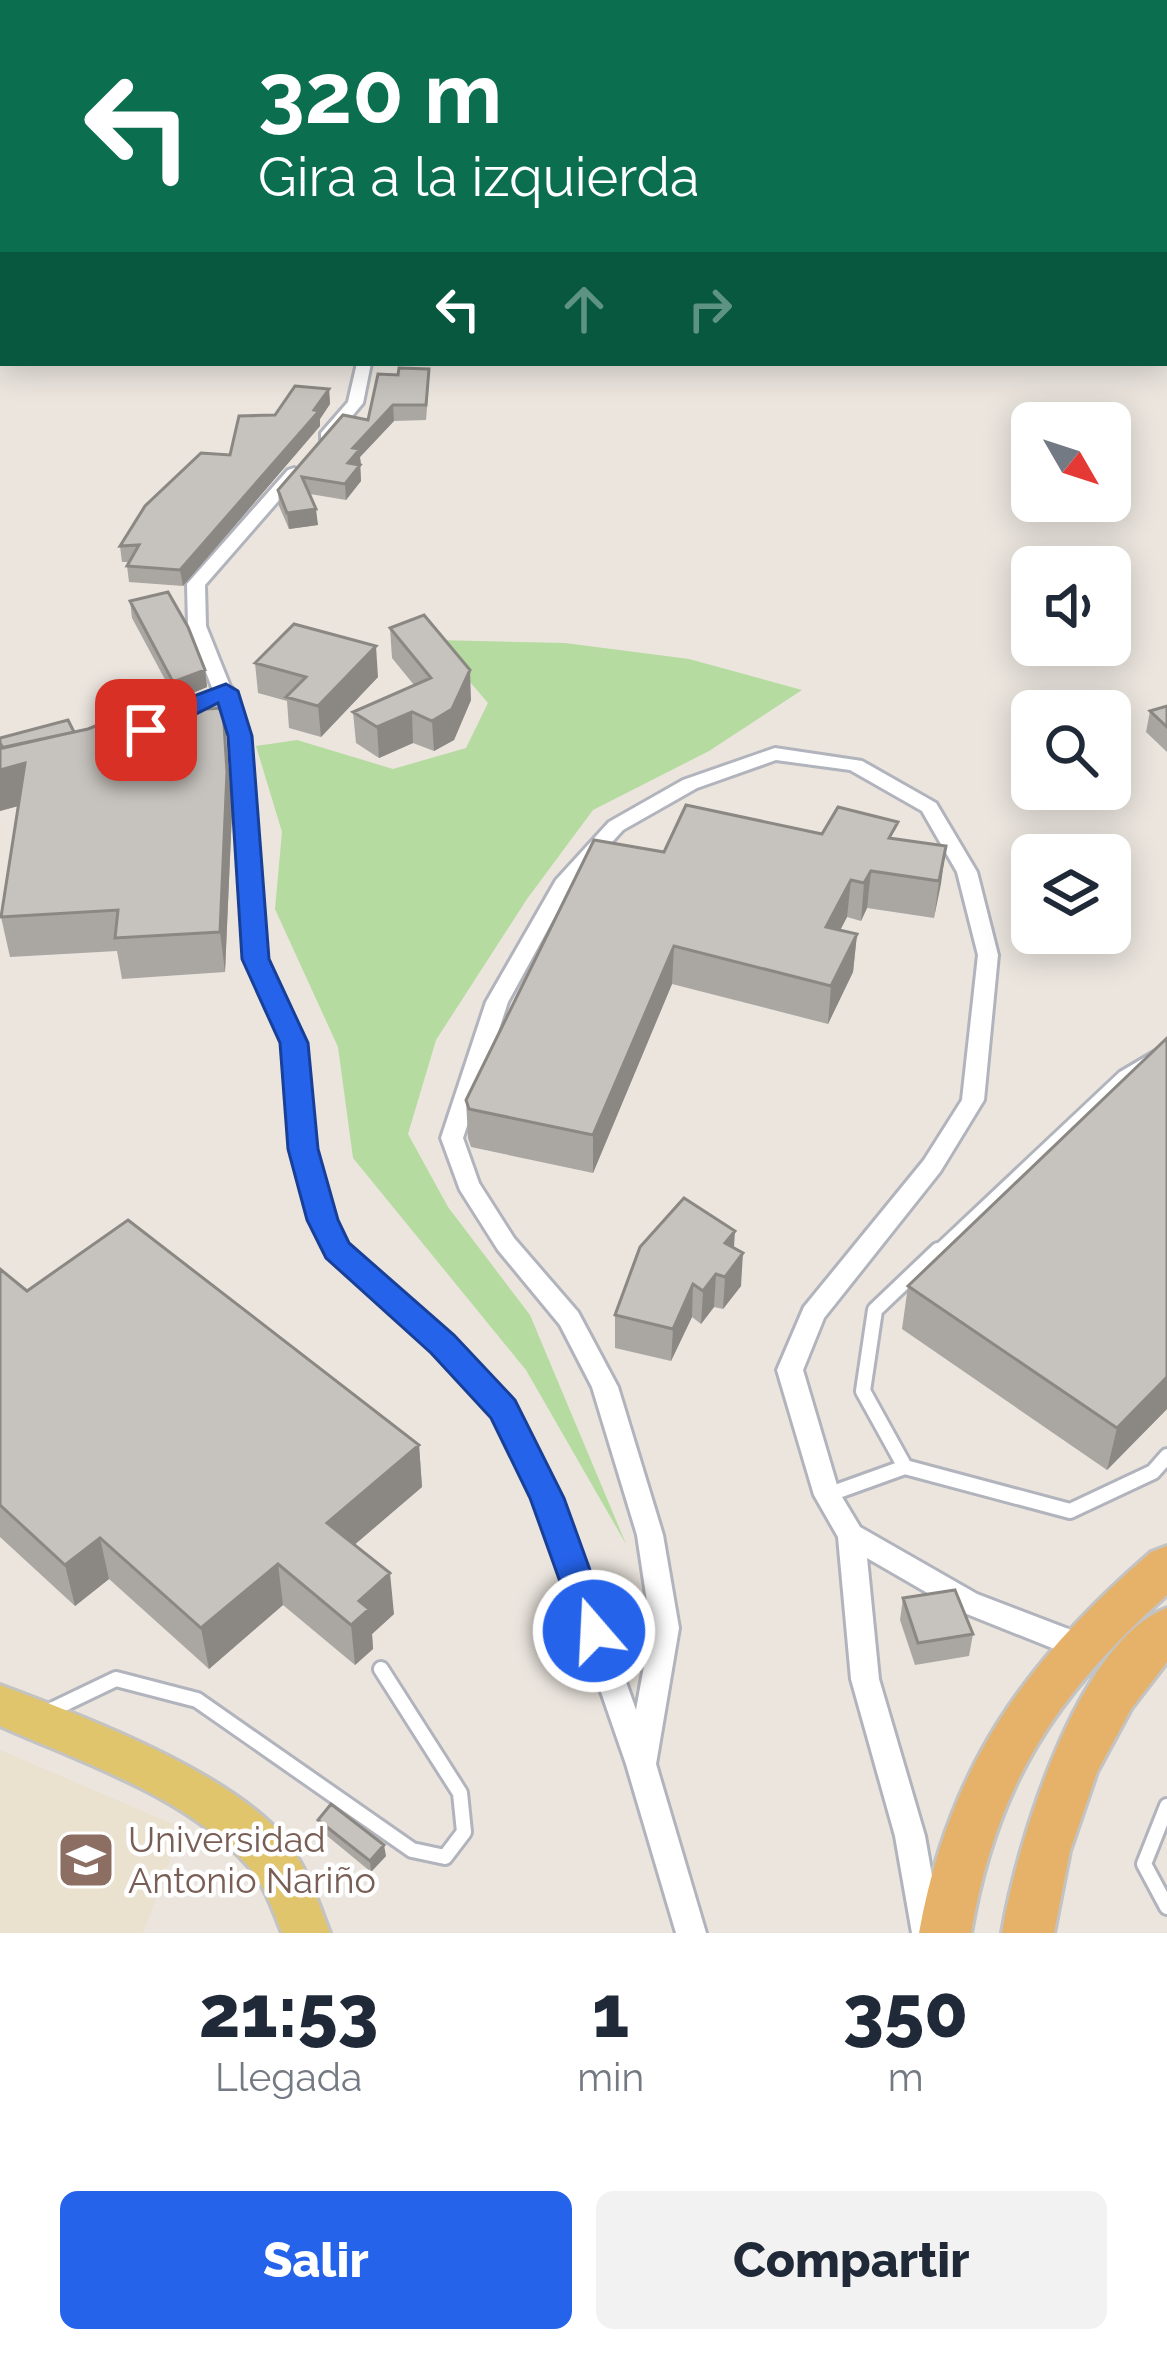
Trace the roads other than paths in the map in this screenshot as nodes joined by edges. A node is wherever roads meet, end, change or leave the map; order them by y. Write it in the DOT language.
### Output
graph roads {
  1 [pos="363,366"];
  2 [pos="226,691"];
  3 [pos="135,736"];
  4 [pos="1167,1050"];
  5 [pos="1167,1456"];
  6 [pos="905,1467"];
  7 [pos="827,1495"];
  8 [pos="851,1535"];
  9 [pos="1167,1566"];
  10 [pos="1167,1629"];
  11 [pos="1082,1647"];
  12 [pos="381,1669"];
  13 [pos="15,1712"];
  14 [pos="641,1764"];
  15 [pos="1167,1806"];
  16 [pos="1167,1907"];
  17 [pos="306,1933"];
  18 [pos="691,1933"];
  19 [pos="927,1933"];
  20 [pos="945,1933"];
  21 [pos="1028,1933"];
  1 -- 2 [label="street"];
  2 -- 3 [label="street"];
  2 -- 14 [label="street"];
  4 -- 6 [label="lane"];
  5 -- 6 [label="lane"];
  6 -- 7 [label="lane"];
  7 -- 8 [label="street"];
  7 -- 14 [label="street"];
  8 -- 11 [label="street"];
  8 -- 19 [label="street"];
  9 -- 11 [label="highway"];
  10 -- 21 [label="highway"];
  11 -- 20 [label="highway"];
  12 -- 13 [label="lane"];
  13 -- 17 [label="main road"];
  14 -- 18 [label="street"];
  15 -- 16 [label="lane"];
}
